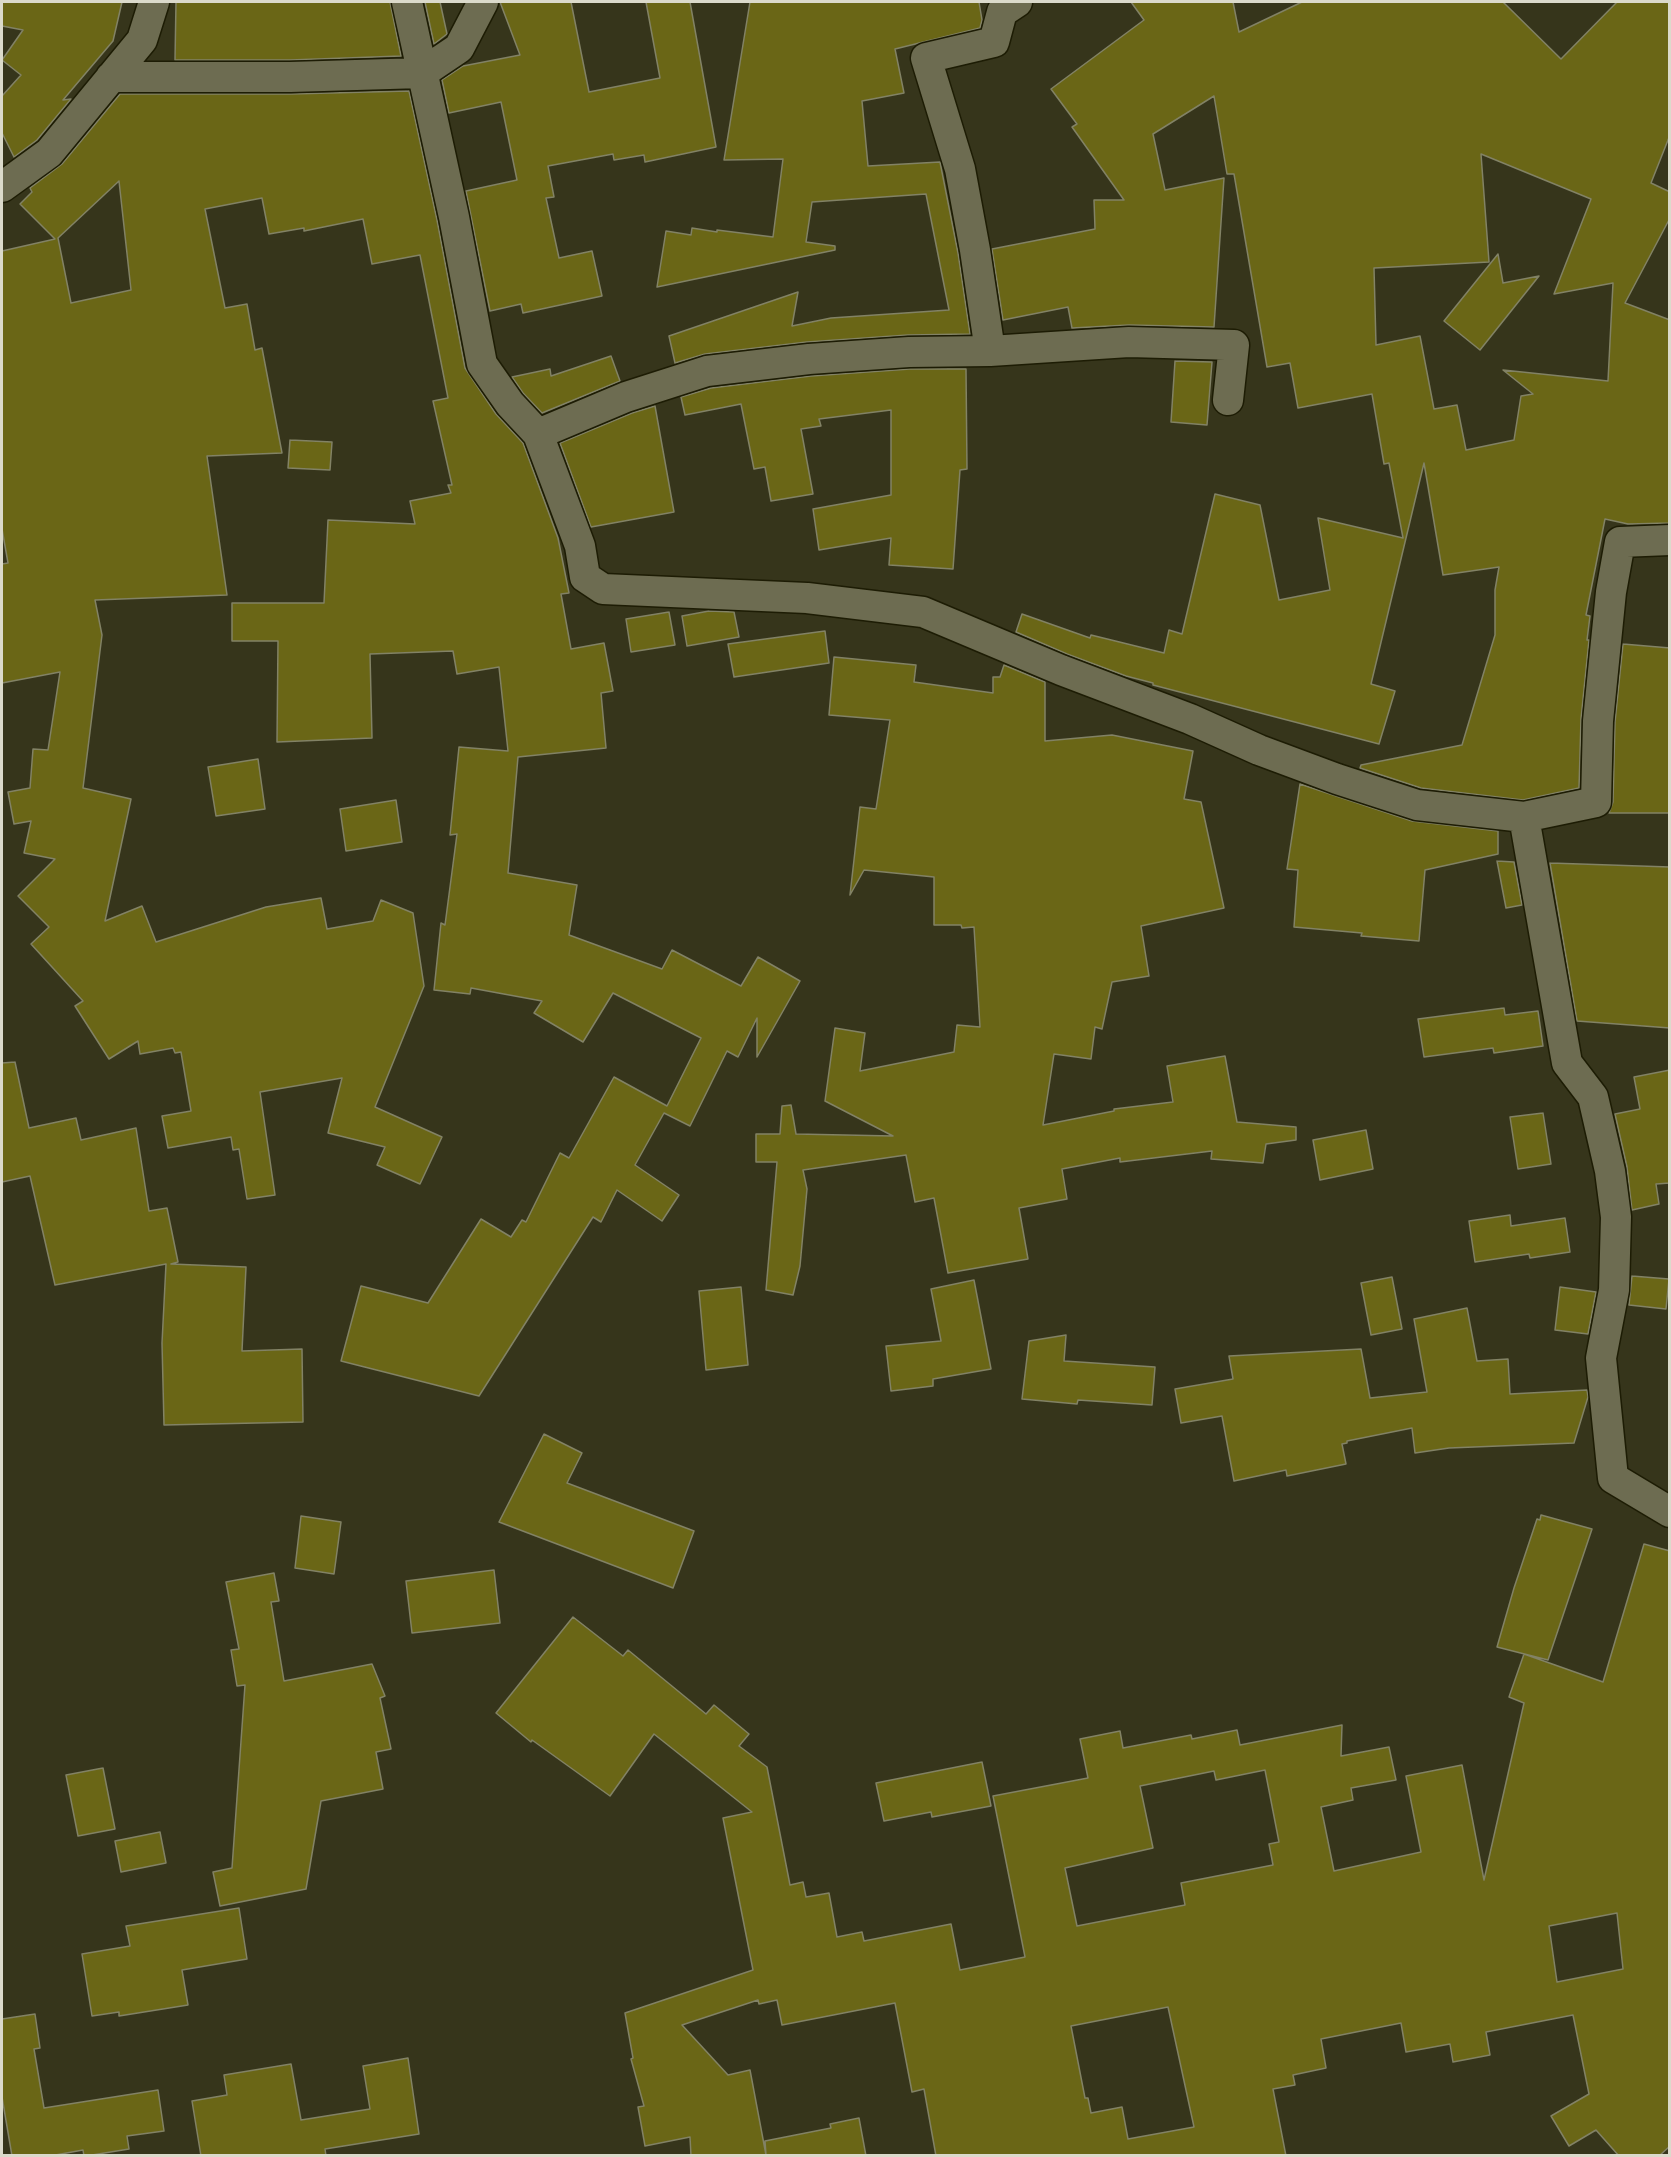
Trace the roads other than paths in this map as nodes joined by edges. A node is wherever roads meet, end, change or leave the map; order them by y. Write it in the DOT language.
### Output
graph roads {
  1 [pos="154,2"];
  2 [pos="407,2"];
  3 [pos="483,2"];
  4 [pos="1017,2"];
  5 [pos="422,73"];
  6 [pos="111,77"];
  7 [pos="2,187"];
  8 [pos="990,351"];
  9 [pos="1228,400"];
  10 [pos="538,434"];
  11 [pos="1670,540"];
  12 [pos="1524,817"];
  13 [pos="1670,1512"];
  1 -- 6 [label="street"];
  2 -- 5 [label="street"];
  3 -- 5 [label="street"];
  4 -- 8 [label="street"];
  5 -- 6 [label="street"];
  5 -- 10 [label="street"];
  6 -- 7 [label="street"];
  8 -- 9 [label="street"];
  8 -- 10 [label="street"];
  10 -- 12 [label="street"];
  11 -- 12 [label="street"];
  12 -- 13 [label="street"];
}
